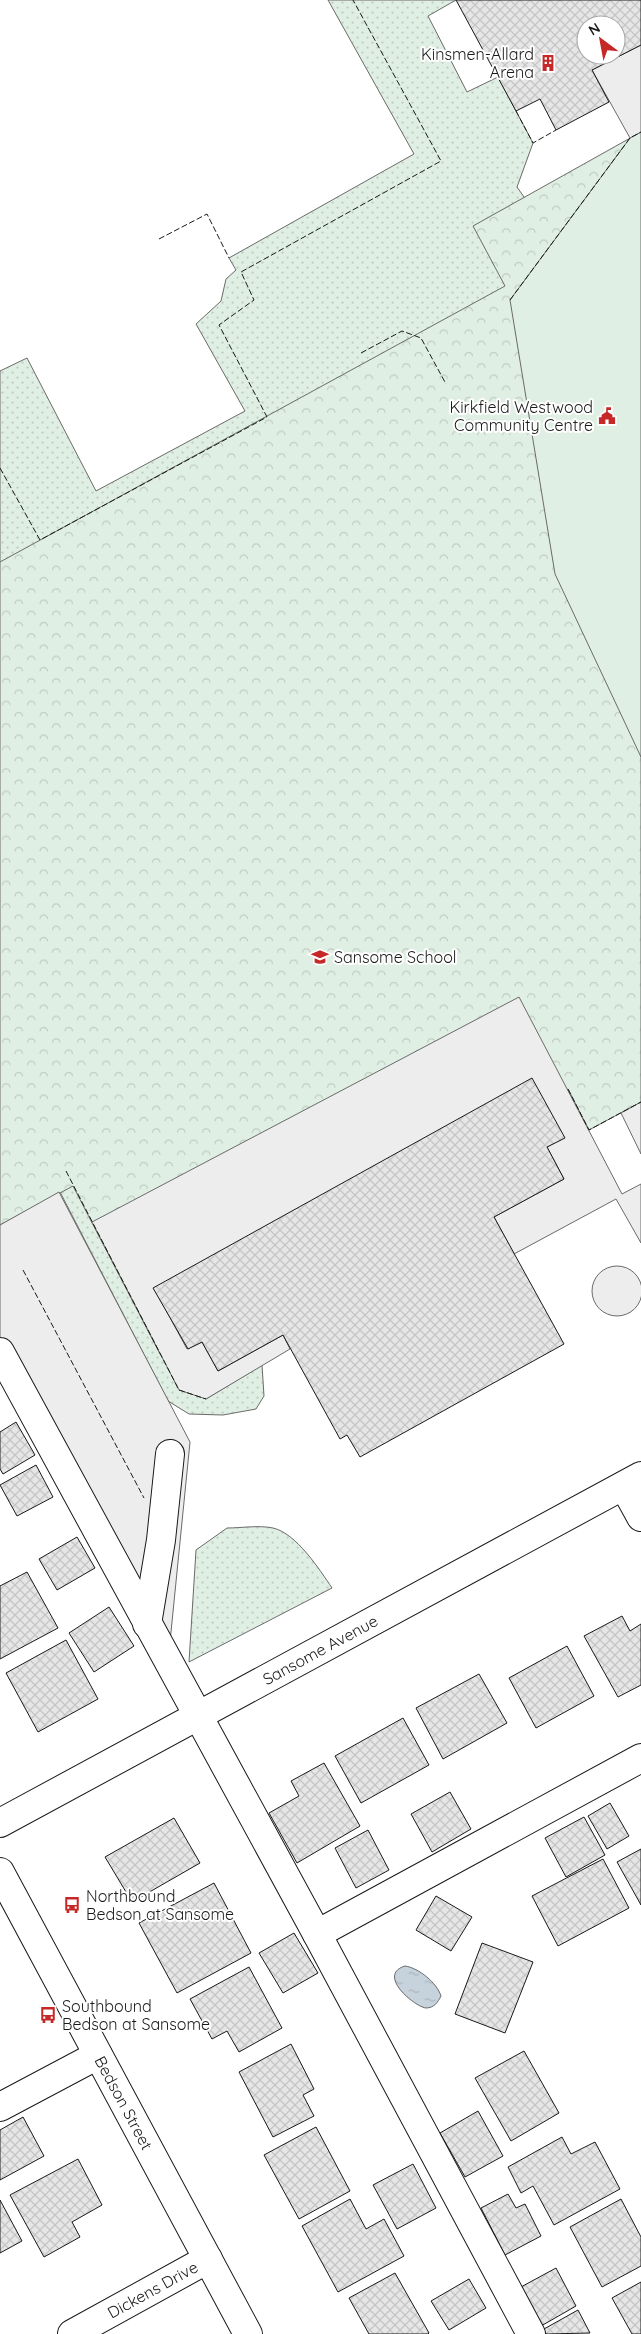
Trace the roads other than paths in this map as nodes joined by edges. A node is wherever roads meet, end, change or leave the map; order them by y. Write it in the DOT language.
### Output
graph roads {
  1 [pos="0,1352"];
  2 [pos="170,1454"];
  3 [pos="633,1481"];
  4 [pos="641,1517"];
  5 [pos="147,1624"];
  6 [pos="197,1716"];
  7 [pos="641,1758"];
  8 [pos="0,1823"];
  9 [pos="0,1872"];
  10 [pos="318,1934"];
  11 [pos="98,2055"];
  12 [pos="0,2107"];
  13 [pos="208,2259"];
  14 [pos="72,2334"];
  15 [pos="248,2334"];
  16 [pos="531,2334"];
  1 -- 5 [label="street"];
  2 -- 5 [label="street"];
  3 -- 4 [label="street"];
  3 -- 6 [label="street, Sansome Avenue"];
  5 -- 6 [label="street"];
  6 -- 8 [label="street, Sansome Avenue"];
  6 -- 10 [label="street"];
  7 -- 10 [label="street"];
  9 -- 11 [label="street, Bedson Street"];
  10 -- 16 [label="street"];
  11 -- 12 [label="street"];
  11 -- 13 [label="street, Bedson Street"];
  13 -- 14 [label="street, Dickens Drive"];
  13 -- 15 [label="street, Bedson Street"];
}
